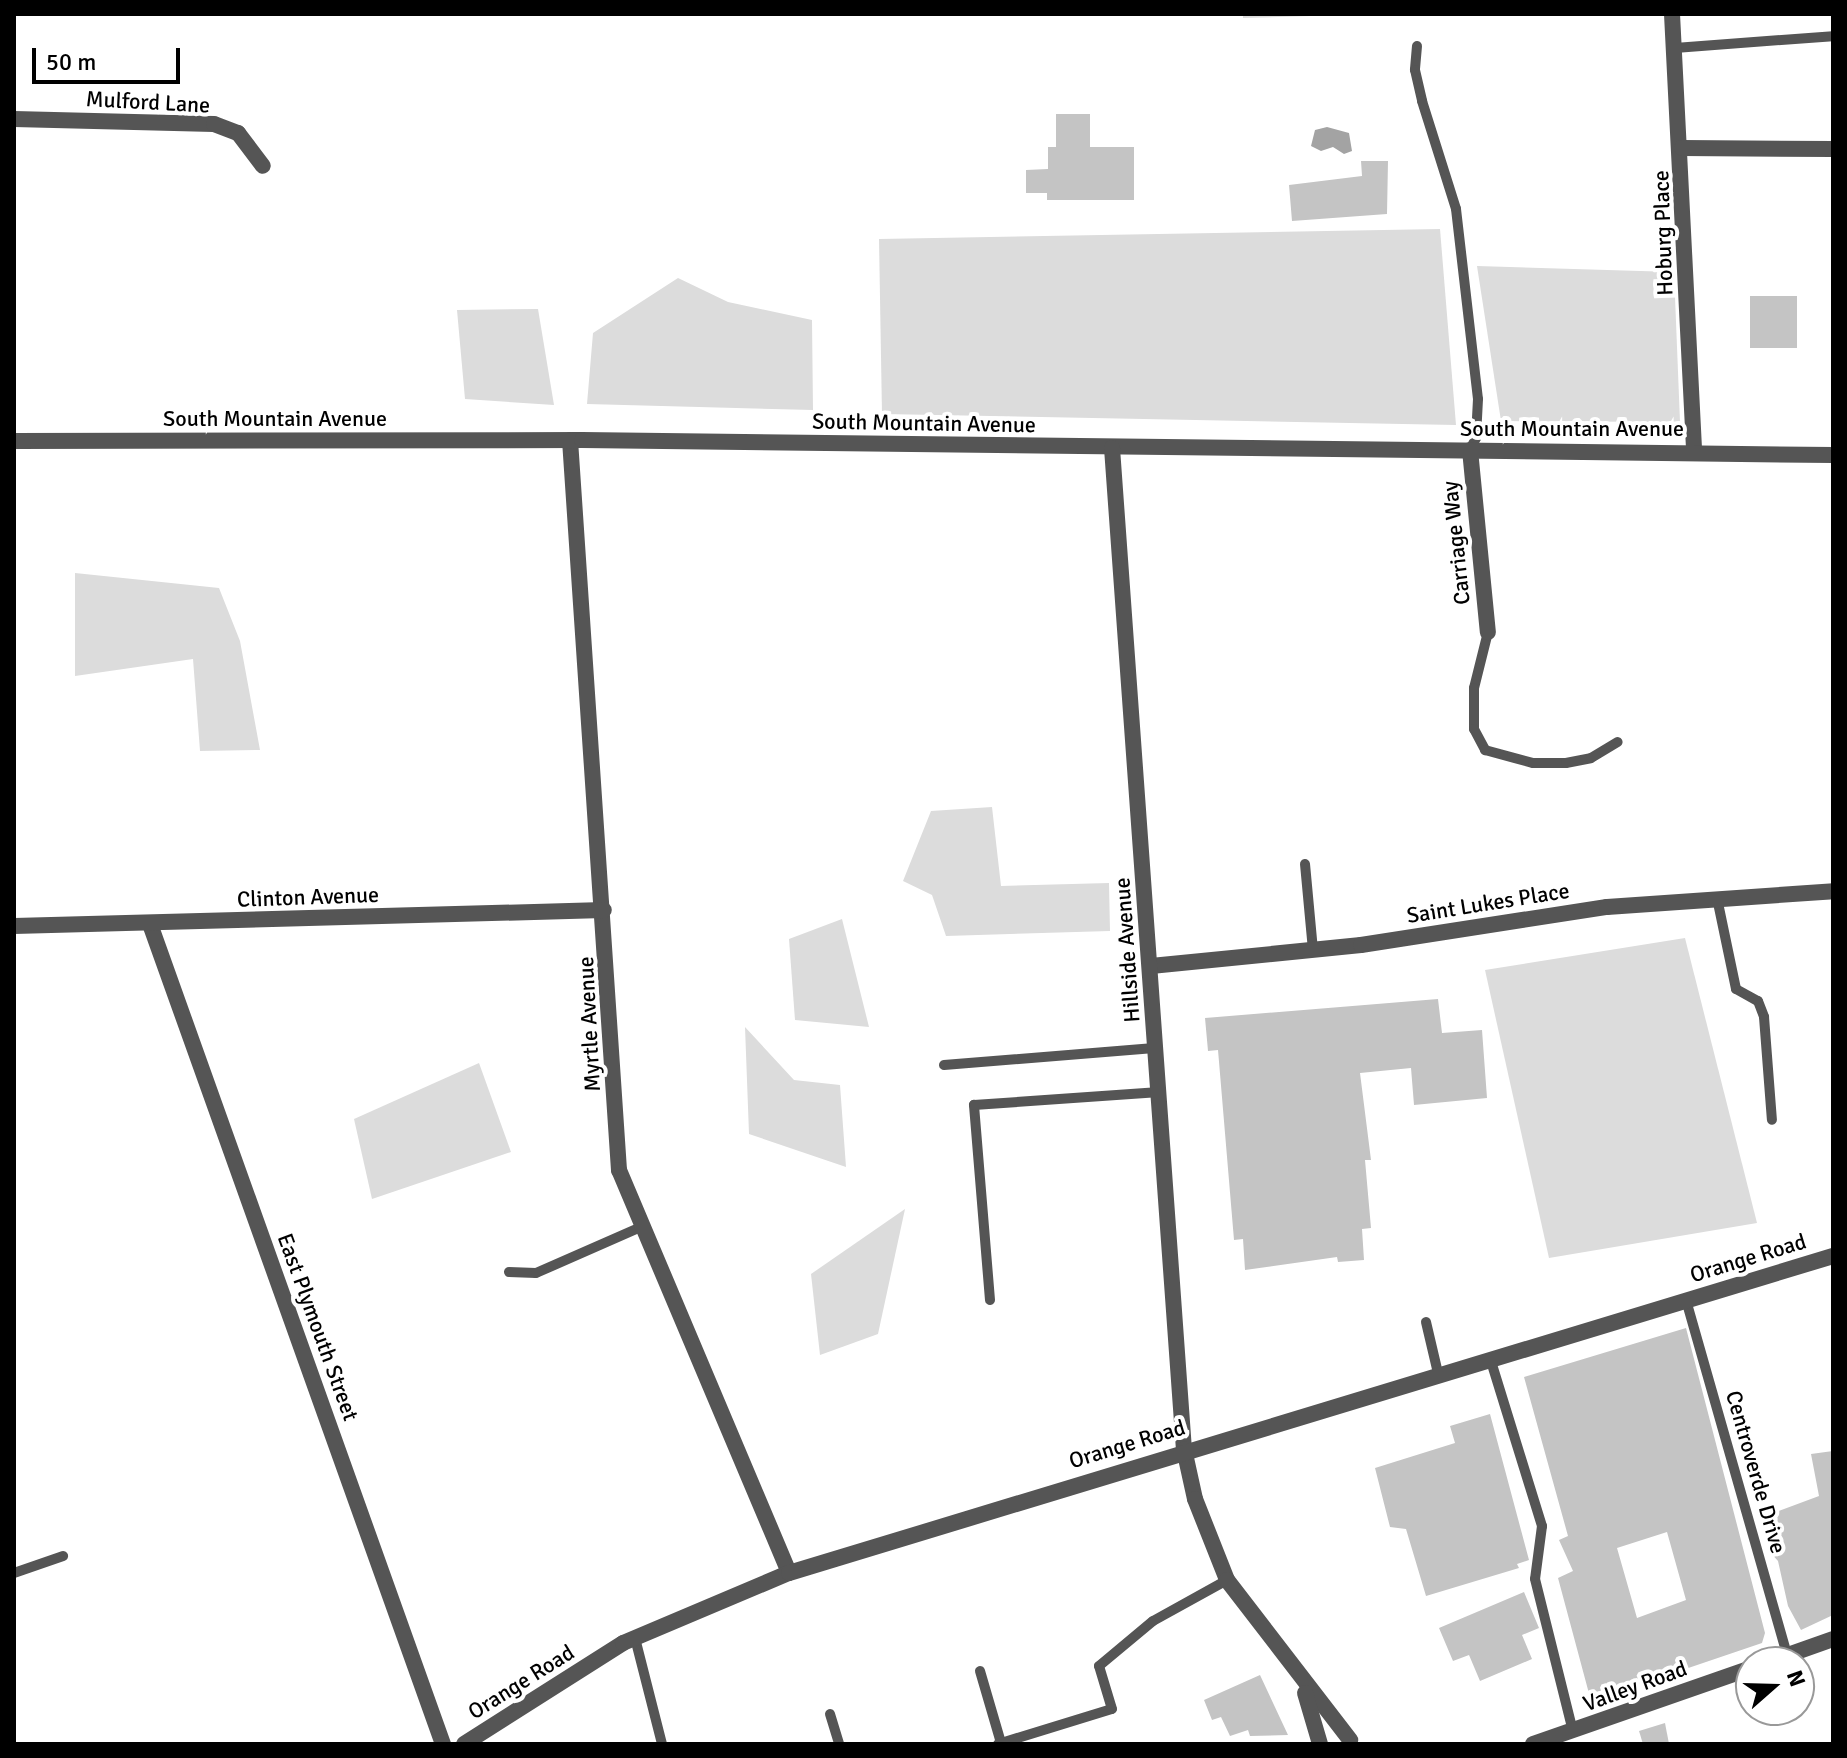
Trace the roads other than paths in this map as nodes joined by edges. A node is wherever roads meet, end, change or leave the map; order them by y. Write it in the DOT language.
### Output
graph roads {
  1 [pos="1672,14"];
  2 [pos="1833,36"];
  3 [pos="1417,46"];
  4 [pos="1675,48"];
  5 [pos="14,119"];
  6 [pos="1682,148"];
  7 [pos="1833,149"];
  8 [pos="263,166"];
  9 [pos="570,440"];
  10 [pos="14,441"];
  11 [pos="1112,448"];
  12 [pos="1470,450"];
  13 [pos="1694,451"];
  14 [pos="1833,455"];
  15 [pos="1488,632"];
  16 [pos="1618,742"];
  17 [pos="1305,864"];
  18 [pos="1833,891"];
  19 [pos="1717,898"];
  20 [pos="604,910"];
  21 [pos="150,924"];
  22 [pos="14,926"];
  23 [pos="1313,950"];
  24 [pos="1151,966"];
  25 [pos="1157,1048"];
  26 [pos="944,1065"];
  27 [pos="1160,1092"];
  28 [pos="1772,1120"];
  29 [pos="643,1226"];
  30 [pos="1833,1256"];
  31 [pos="509,1272"];
  32 [pos="990,1300"];
  33 [pos="1686,1300"];
  34 [pos="1426,1322"];
  35 [pos="1490,1358"];
  36 [pos="1438,1373"];
  37 [pos="1184,1449"];
  38 [pos="63,1556"];
  39 [pos="14,1573"];
  40 [pos="789,1573"];
  41 [pos="1227,1580"];
  42 [pos="635,1638"];
  43 [pos="1833,1639"];
  44 [pos="1784,1646"];
  45 [pos="1813,1646"];
  46 [pos="980,1671"];
  47 [pos="1735,1674"];
  48 [pos="1298,1676"];
  49 [pos="830,1714"];
  50 [pos="1573,1731"];
  51 [pos="1000,1743"];
  52 [pos="1349,1743"];
  53 [pos="443,1744"];
  54 [pos="464,1744"];
  55 [pos="662,1744"];
  56 [pos="839,1744"];
  57 [pos="1320,1744"];
  58 [pos="1533,1744"];
  1 -- 4 [label="street, Hoburg Place"];
  2 -- 4 [label="lane"];
  3 -- 12 [label="lane"];
  4 -- 6 [label="street, Hoburg Place"];
  5 -- 8 [label="street, Mulford Lane"];
  6 -- 7 [label="street"];
  6 -- 13 [label="street, Hoburg Place"];
  9 -- 10 [label="street, South Mountain Avenue"];
  9 -- 11 [label="street, South Mountain Avenue"];
  9 -- 20 [label="street, Myrtle Avenue"];
  11 -- 12 [label="street, South Mountain Avenue"];
  11 -- 24 [label="street, Hillside Avenue"];
  12 -- 13 [label="street, South Mountain Avenue"];
  12 -- 15 [label="street, Carriage Way"];
  13 -- 14 [label="street, South Mountain Avenue"];
  15 -- 16 [label="lane"];
  17 -- 23 [label="lane"];
  18 -- 19 [label="street, Saint Lukes Place"];
  19 -- 23 [label="street, Saint Lukes Place"];
  19 -- 28 [label="lane"];
  20 -- 21 [label="street, Clinton Avenue"];
  20 -- 29 [label="street, Myrtle Avenue"];
  21 -- 22 [label="street, Clinton Avenue"];
  21 -- 53 [label="street, East Plymouth Street"];
  23 -- 24 [label="street, Saint Lukes Place"];
  24 -- 25 [label="street, Hillside Avenue"];
  25 -- 26 [label="lane"];
  25 -- 27 [label="street, Hillside Avenue"];
  27 -- 32 [label="lane"];
  27 -- 37 [label="street, Hillside Avenue"];
  29 -- 31 [label="lane"];
  29 -- 40 [label="street, Myrtle Avenue"];
  30 -- 33 [label="street, Orange Road"];
  33 -- 35 [label="street, Orange Road"];
  33 -- 44 [label="lane, Centroverde Drive"];
  34 -- 36 [label="lane"];
  35 -- 36 [label="street, Orange Road"];
  35 -- 50 [label="lane"];
  36 -- 37 [label="street, Orange Road"];
  37 -- 40 [label="street, Orange Road"];
  37 -- 41 [label="street, Hillside Avenue"];
  38 -- 39 [label="lane"];
  40 -- 42 [label="street, Orange Road"];
  41 -- 48 [label="street, Hillside Avenue"];
  41 -- 51 [label="lane"];
  42 -- 54 [label="street, Orange Road"];
  42 -- 55 [label="lane"];
  43 -- 45 [label="street"];
  46 -- 51 [label="lane"];
  47 -- 50 [label="street, Valley Road"];
  48 -- 52 [label="street, Hillside Avenue"];
  48 -- 57 [label="street"];
  49 -- 56 [label="lane"];
  50 -- 58 [label="street, Valley Road"];
}
